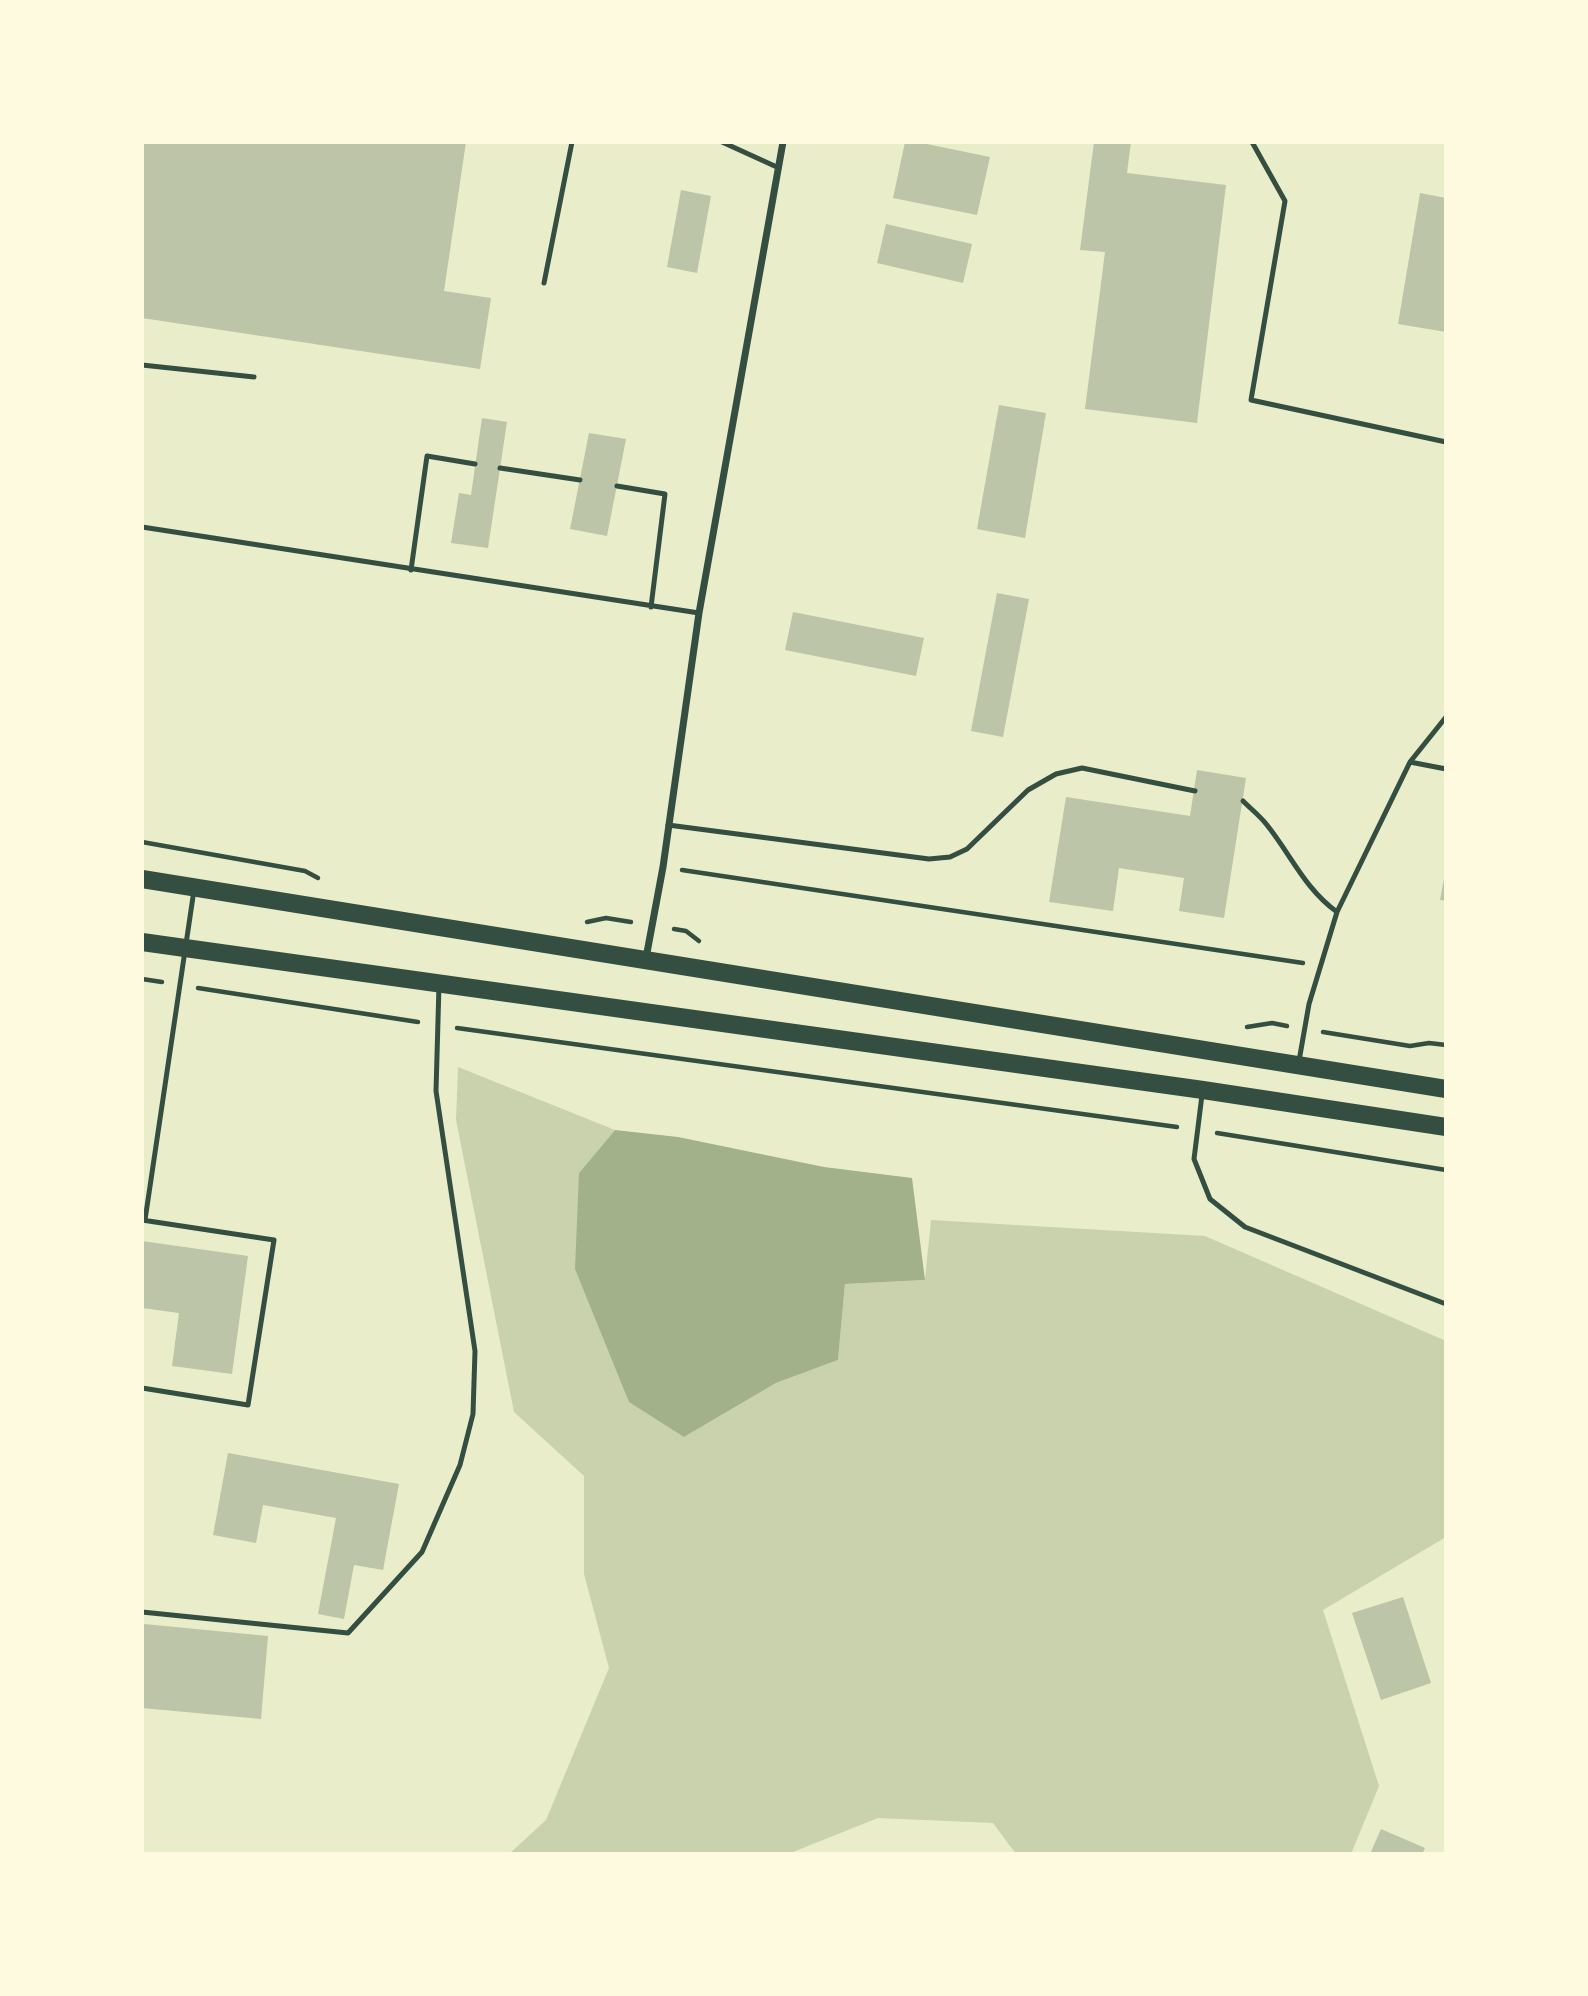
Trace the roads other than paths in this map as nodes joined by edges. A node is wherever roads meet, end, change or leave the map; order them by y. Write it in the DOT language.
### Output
graph roads {
  1 [pos="572,142"];
  2 [pos="722,142"];
  3 [pos="783,142"];
  4 [pos="1252,142"];
  5 [pos="779,168"];
  6 [pos="544,283"];
  7 [pos="142,365"];
  8 [pos="254,377"];
  9 [pos="1446,442"];
  10 [pos="475,464"];
  11 [pos="500,468"];
  12 [pos="580,480"];
  13 [pos="617,486"];
  14 [pos="142,527"];
  15 [pos="411,570"];
  16 [pos="651,607"];
  17 [pos="699,613"];
  18 [pos="1446,717"];
  19 [pos="1410,762"];
  20 [pos="1446,769"];
  21 [pos="1195,791"];
  22 [pos="1242,802"];
  23 [pos="668,825"];
  24 [pos="142,879"];
  25 [pos="194,887"];
  26 [pos="1336,912"];
  27 [pos="142,942"];
  28 [pos="184,948"];
  29 [pos="646,959"];
  30 [pos="439,982"];
  31 [pos="1298,1065"];
  32 [pos="1446,1089"];
  33 [pos="1203,1090"];
  34 [pos="1446,1127"];
  35 [pos="143,1220"];
  36 [pos="1446,1304"];
  37 [pos="142,1388"];
  38 [pos="142,1612"];
  1 -- 6 [label="lane"];
  2 -- 5 [label="lane"];
  3 -- 5 [label="street"];
  4 -- 9 [label="lane"];
  5 -- 17 [label="street"];
  7 -- 8 [label="lane"];
  10 -- 15 [label="lane"];
  11 -- 12 [label="lane"];
  13 -- 16 [label="lane"];
  14 -- 15 [label="lane"];
  15 -- 16 [label="lane"];
  16 -- 17 [label="lane"];
  17 -- 23 [label="street"];
  18 -- 19 [label="lane"];
  19 -- 20 [label="lane"];
  19 -- 26 [label="lane"];
  21 -- 23 [label="lane"];
  22 -- 26 [label="lane"];
  23 -- 29 [label="street"];
  24 -- 25 [label="main road"];
  25 -- 28 [label="lane"];
  25 -- 29 [label="main road"];
  26 -- 31 [label="lane"];
  27 -- 28 [label="main road"];
  28 -- 30 [label="main road"];
  28 -- 35 [label="lane"];
  29 -- 31 [label="main road"];
  30 -- 33 [label="main road"];
  30 -- 38 [label="lane"];
  31 -- 32 [label="main road"];
  33 -- 34 [label="main road"];
  33 -- 36 [label="lane"];
  35 -- 37 [label="lane"];
}
